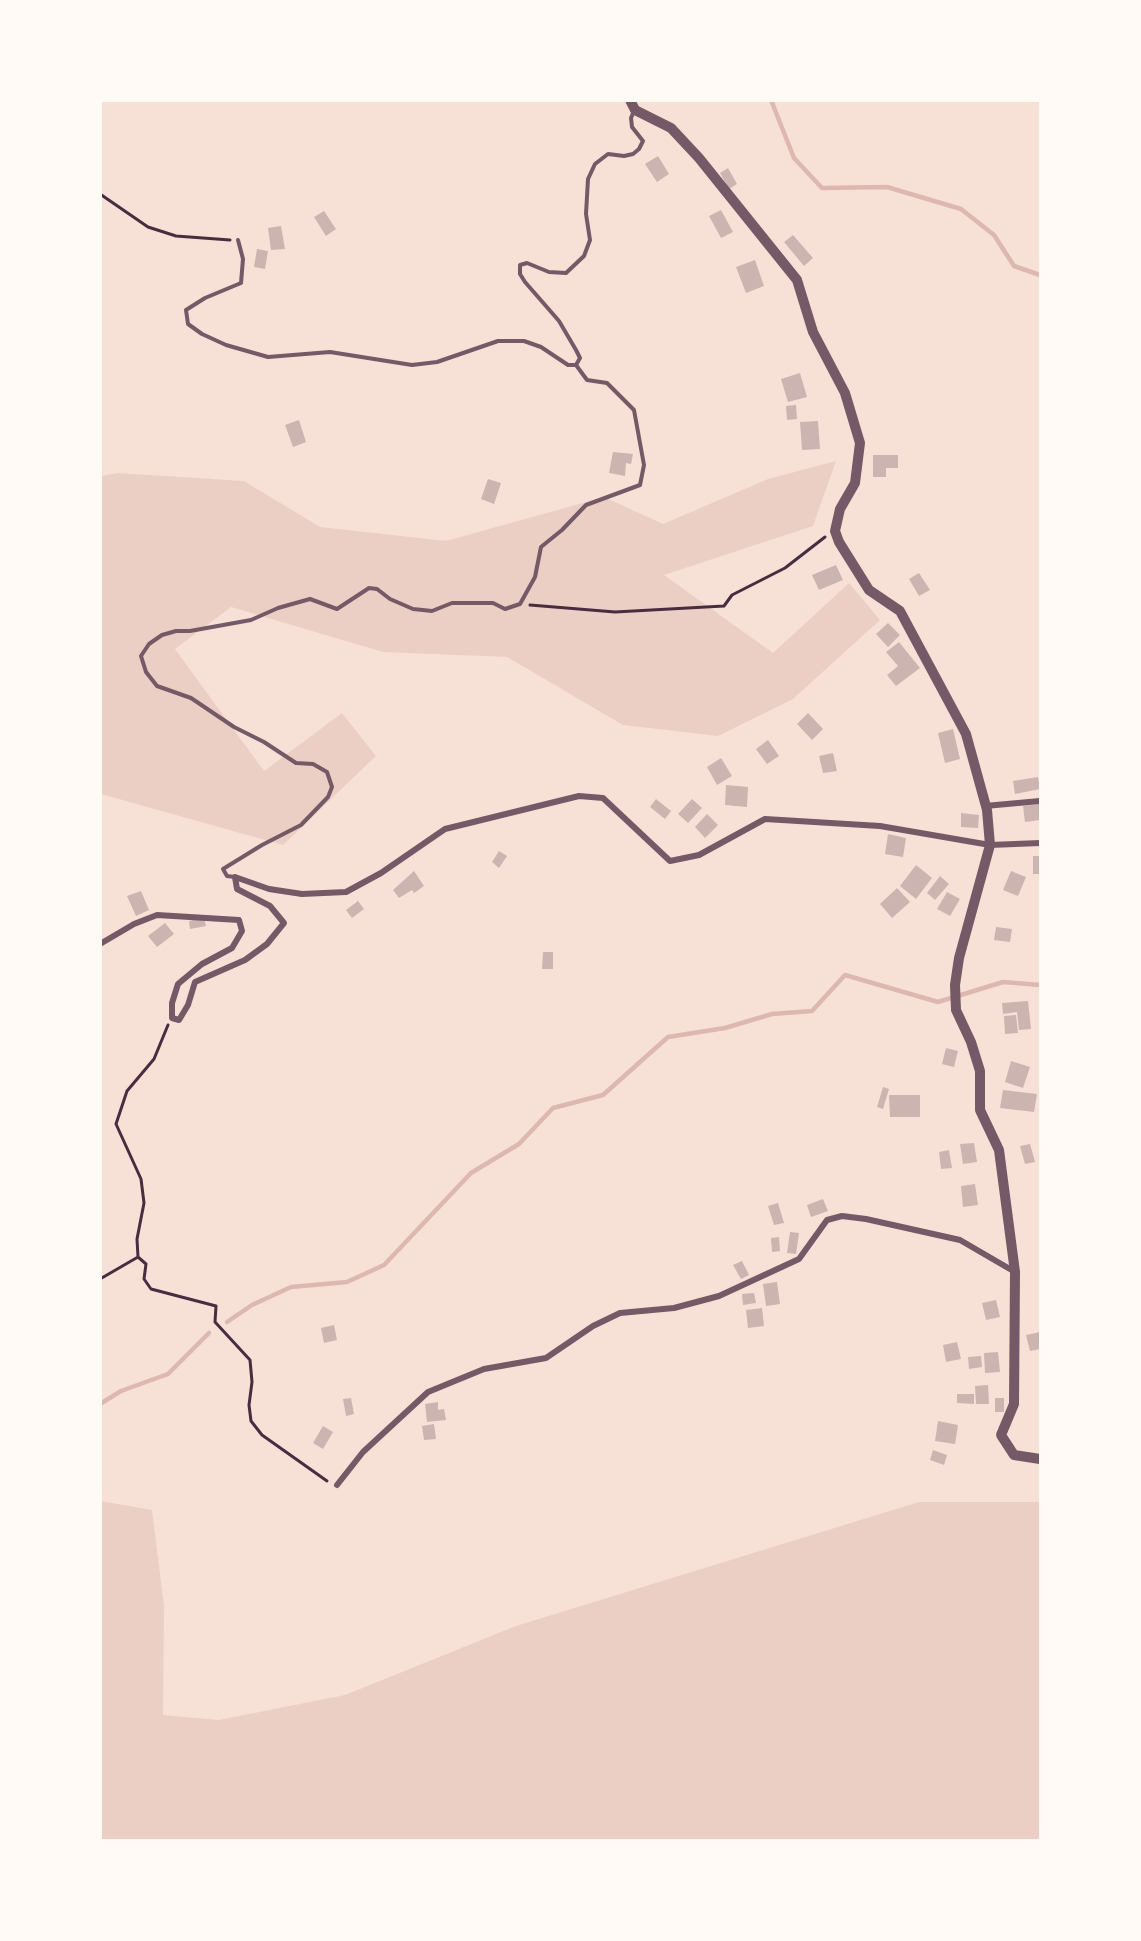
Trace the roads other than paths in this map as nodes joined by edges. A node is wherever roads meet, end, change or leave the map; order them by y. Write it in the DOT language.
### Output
graph roads {
  1 [pos="632,105"];
  2 [pos="238,240"];
  3 [pos="576,365"];
  4 [pos="1041,801"];
  5 [pos="985,806"];
  6 [pos="1041,843"];
  7 [pos="990,845"];
  8 [pos="235,877"];
  9 [pos="100,944"];
  10 [pos="1015,1272"];
  11 [pos="1041,1459"];
  12 [pos="337,1485"];
  1 -- 3 [label="lane"];
  1 -- 5 [label="street"];
  2 -- 3 [label="lane"];
  3 -- 8 [label="lane"];
  4 -- 5 [label="street"];
  5 -- 7 [label="street"];
  6 -- 7 [label="street"];
  7 -- 8 [label="street"];
  7 -- 10 [label="street"];
  8 -- 9 [label="street"];
  10 -- 11 [label="street"];
  10 -- 12 [label="street"];
}
